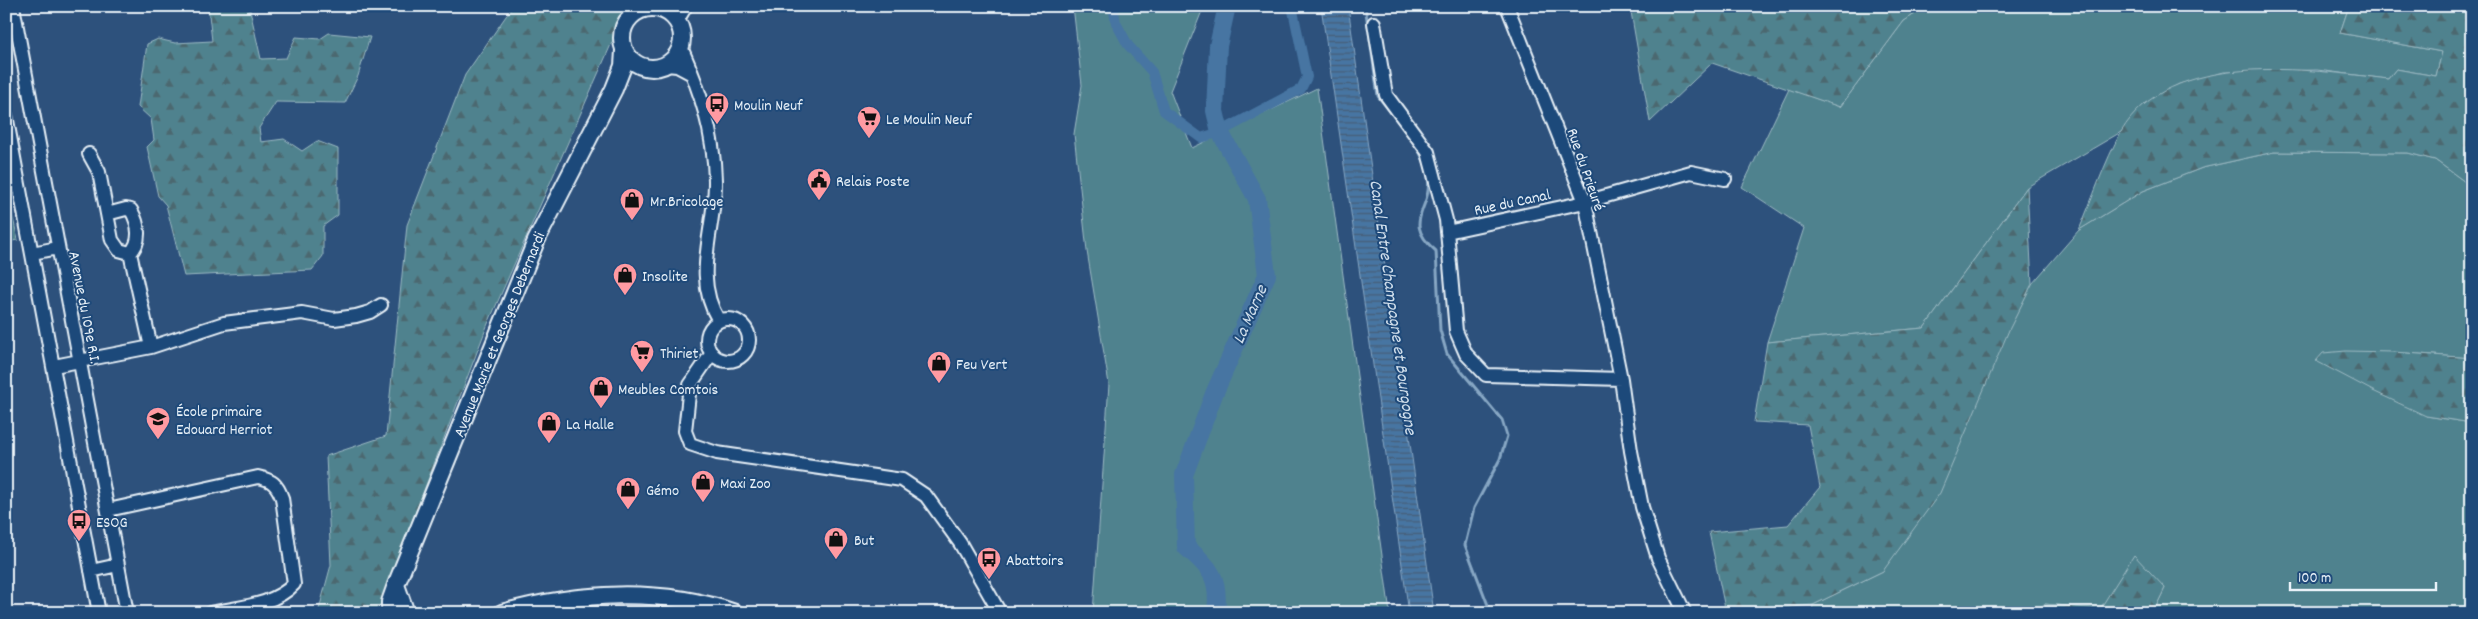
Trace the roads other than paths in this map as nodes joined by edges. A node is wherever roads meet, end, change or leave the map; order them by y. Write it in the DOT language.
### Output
graph roads {
  1 [pos="13,6"];
  2 [pos="686,6"];
  3 [pos="1507,6"];
  4 [pos="655,10"];
  5 [pos="1374,23"];
  6 [pos="681,47"];
  7 [pos="624,51"];
  8 [pos="667,65"];
  9 [pos="642,67"];
  10 [pos="692,74"];
  11 [pos="614,89"];
  12 [pos="6,115"];
  13 [pos="89,154"];
  14 [pos="1725,178"];
  15 [pos="1584,202"];
  16 [pos="107,214"];
  17 [pos="1447,232"];
  18 [pos="58,248"];
  19 [pos="32,253"];
  20 [pos="130,253"];
  21 [pos="381,305"];
  22 [pos="719,322"];
  23 [pos="151,347"];
  24 [pos="712,353"];
  25 [pos="79,361"];
  26 [pos="54,366"];
  27 [pos="1621,379"];
  28 [pos="108,510"];
  29 [pos="118,565"];
  30 [pos="91,571"];
  31 [pos="396,585"];
  32 [pos="240,610"];
  33 [pos="99,613"];
  34 [pos="127,613"];
  35 [pos="210,613"];
  36 [pos="390,613"];
  37 [pos="406,613"];
  38 [pos="502,613"];
  39 [pos="735,613"];
  40 [pos="1000,613"];
  41 [pos="1685,613"];
  1 -- 18 [label="street, Avenue du 109e R.I."];
  2 -- 4 [label="street"];
  3 -- 15 [label="street, Rue du Prieuré"];
  4 -- 6 [label="main road"];
  4 -- 7 [label="main road"];
  5 -- 17 [label="street"];
  6 -- 8 [label="main road"];
  6 -- 10 [label="street"];
  7 -- 9 [label="main road"];
  7 -- 11 [label="main road, Avenue Marie et Georges Debernardi"];
  8 -- 9 [label="main road"];
  8 -- 10 [label="street"];
  9 -- 11 [label="main road, Avenue Marie et Georges Debernardi"];
  10 -- 22 [label="street"];
  11 -- 31 [label="main road, Avenue Marie et Georges Debernardi"];
  12 -- 19 [label="street"];
  13 -- 16 [label="street"];
  14 -- 15 [label="street, Rue du Canal"];
  15 -- 17 [label="street, Rue du Canal"];
  15 -- 27 [label="street, Rue du Prieuré"];
  16 -- 20 [label="street"];
  16 -- 20 [label="street"];
  17 -- 27 [label="street"];
  18 -- 19 [label="street"];
  18 -- 25 [label="street, Avenue du 109e R.I."];
  19 -- 26 [label="street"];
  20 -- 23 [label="street"];
  21 -- 23 [label="street"];
  22 -- 24 [label="street"];
  22 -- 24 [label="street"];
  23 -- 25 [label="street"];
  24 -- 40 [label="street"];
  25 -- 26 [label="street"];
  25 -- 28 [label="street, Avenue du 109e R.I."];
  26 -- 30 [label="street"];
  27 -- 41 [label="street, Rue du Prieuré"];
  28 -- 29 [label="street, Avenue du 109e R.I."];
  28 -- 32 [label="street"];
  29 -- 30 [label="street"];
  29 -- 34 [label="street, Avenue du 109e R.I."];
  30 -- 33 [label="street"];
  31 -- 36 [label="main road, Avenue Marie et Georges Debernardi"];
  31 -- 37 [label="main road"];
  32 -- 35 [label="street"];
  38 -- 39 [label="main road"];
}
